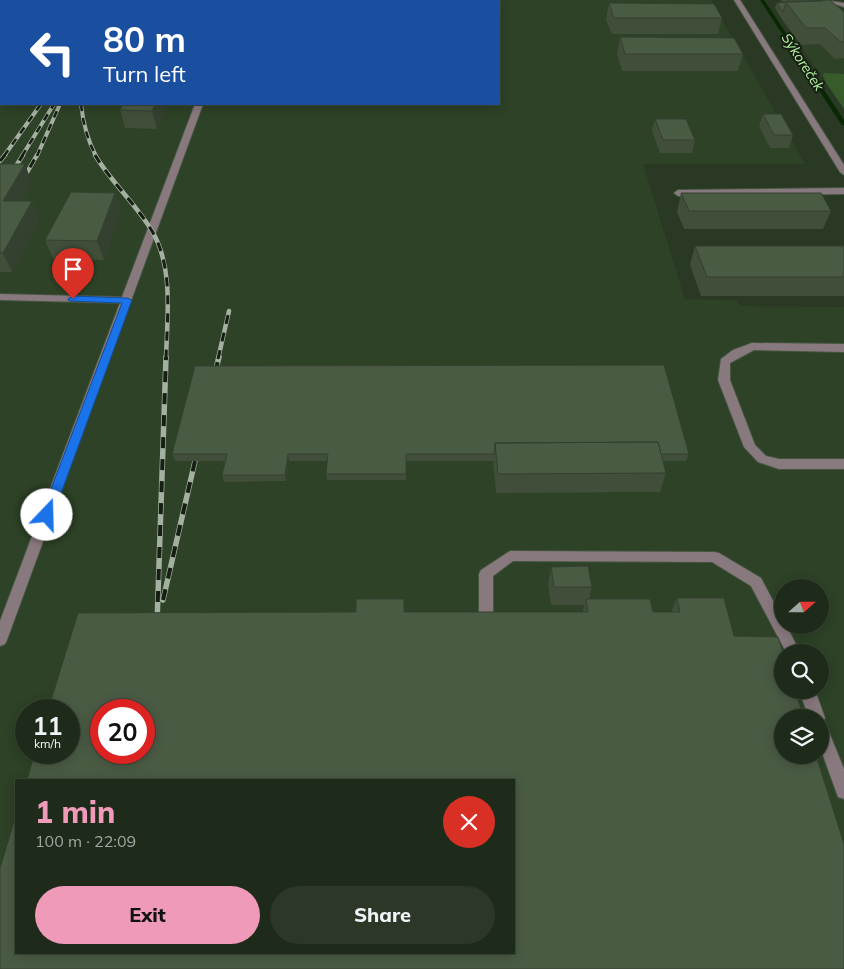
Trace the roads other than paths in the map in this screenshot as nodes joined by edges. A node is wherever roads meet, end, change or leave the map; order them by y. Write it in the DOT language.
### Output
graph roads {
  1 [pos="737,0"];
  2 [pos="827,0"];
  3 [pos="844,5"];
  4 [pos="838,11"];
  5 [pos="199,105"];
  6 [pos="844,172"];
  7 [pos="844,191"];
  8 [pos="678,193"];
  9 [pos="0,298"];
  10 [pos="127,300"];
  11 [pos="844,348"];
  12 [pos="844,464"];
  13 [pos="486,623"];
  14 [pos="0,640"];
  15 [pos="789,644"];
  16 [pos="829,750"];
  17 [pos="844,791"];
  1 -- 6 [label="street"];
  2 -- 3 [label="street"];
  2 -- 4 [label="street"];
  5 -- 10 [label="street"];
  7 -- 8 [label="street"];
  9 -- 10 [label="street"];
  10 -- 14 [label="street"];
  11 -- 12 [label="street"];
  13 -- 15 [label="street"];
  16 -- 17 [label="street"];
}
